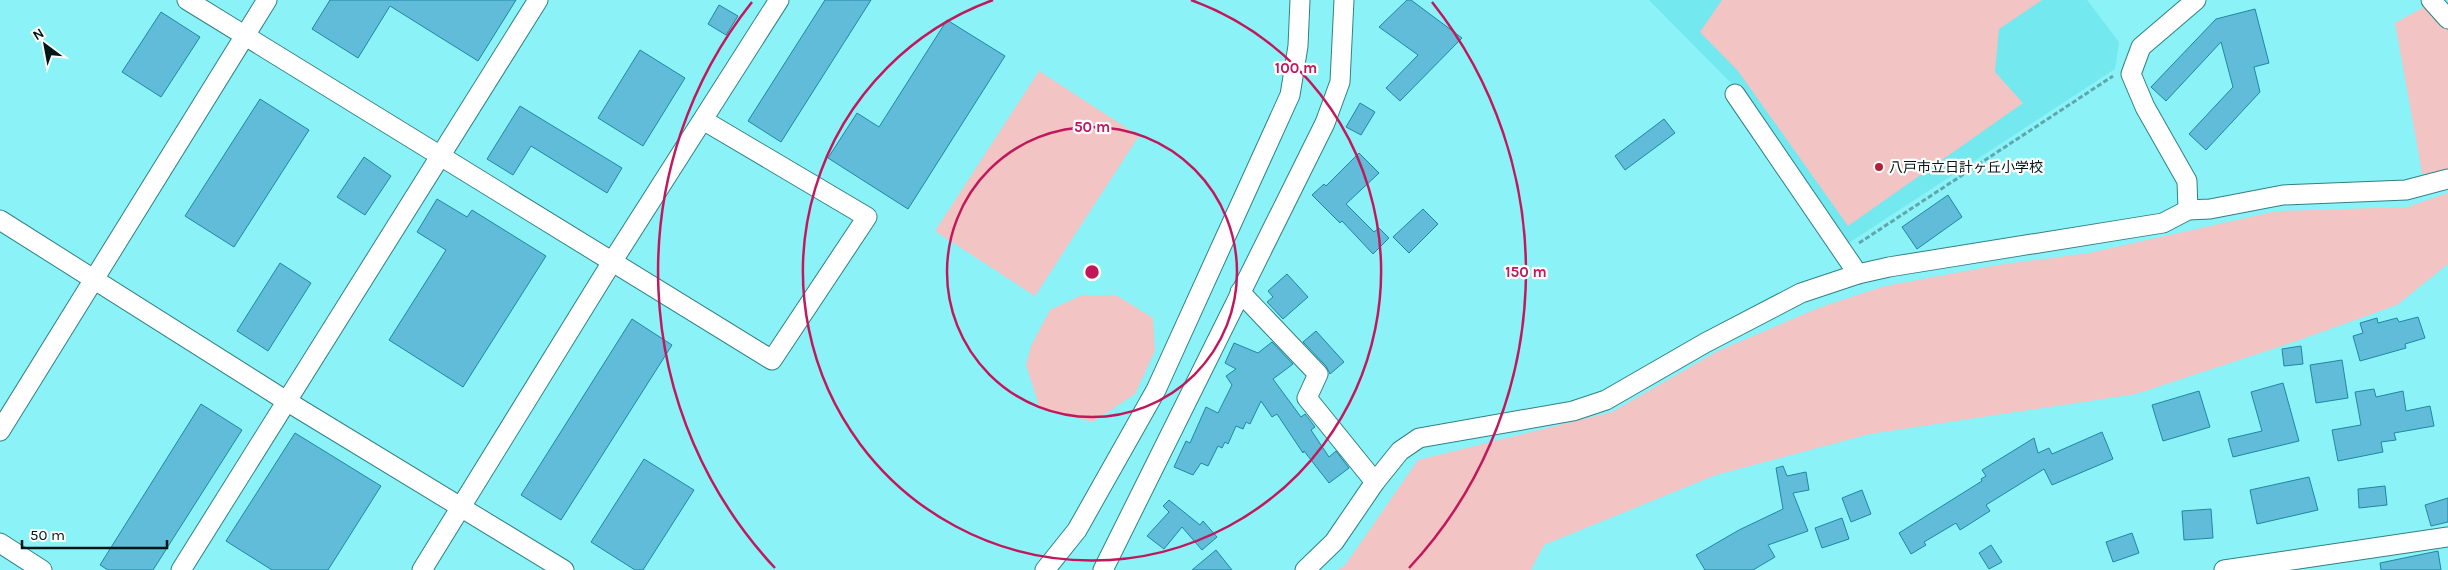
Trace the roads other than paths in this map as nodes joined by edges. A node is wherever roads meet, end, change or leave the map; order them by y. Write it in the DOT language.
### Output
graph roads {
  1 [pos="187,0"];
  2 [pos="267,0"];
  3 [pos="538,0"];
  4 [pos="779,0"];
  5 [pos="1300,0"];
  6 [pos="1344,0"];
  7 [pos="2196,0"];
  8 [pos="2431,0"];
  9 [pos="2448,18"];
  10 [pos="245,36"];
  11 [pos="1734,94"];
  12 [pos="703,120"];
  13 [pos="442,155"];
  14 [pos="2448,178"];
  15 [pos="2188,210"];
  16 [pos="0,220"];
  17 [pos="612,262"];
  18 [pos="1858,274"];
  19 [pos="94,279"];
  20 [pos="1240,292"];
  21 [pos="288,402"];
  22 [pos="0,432"];
  23 [pos="1375,482"];
  24 [pos="461,507"];
  25 [pos="2448,536"];
  26 [pos="0,543"];
  27 [pos="559,569"];
  28 [pos="42,570"];
  29 [pos="181,570"];
  30 [pos="422,570"];
  31 [pos="1045,570"];
  32 [pos="1103,570"];
  33 [pos="1305,570"];
  34 [pos="2224,570"];
  1 -- 10 [label="street"];
  2 -- 10 [label="street"];
  3 -- 13 [label="street"];
  4 -- 12 [label="street"];
  5 -- 31 [label="street"];
  6 -- 20 [label="street"];
  7 -- 15 [label="street"];
  8 -- 9 [label="street"];
  10 -- 13 [label="street"];
  10 -- 19 [label="street"];
  11 -- 18 [label="street"];
  12 -- 17 [label="street"];
  12 -- 17 [label="street"];
  13 -- 17 [label="street"];
  13 -- 21 [label="street"];
  14 -- 15 [label="street"];
  15 -- 18 [label="street"];
  16 -- 19 [label="street"];
  17 -- 24 [label="street"];
  18 -- 23 [label="street"];
  19 -- 21 [label="street"];
  19 -- 22 [label="street"];
  20 -- 23 [label="street"];
  20 -- 32 [label="street"];
  21 -- 24 [label="street"];
  21 -- 29 [label="street"];
  23 -- 33 [label="street"];
  24 -- 27 [label="street"];
  24 -- 30 [label="street"];
  25 -- 34 [label="street"];
  26 -- 28 [label="street"];
}
